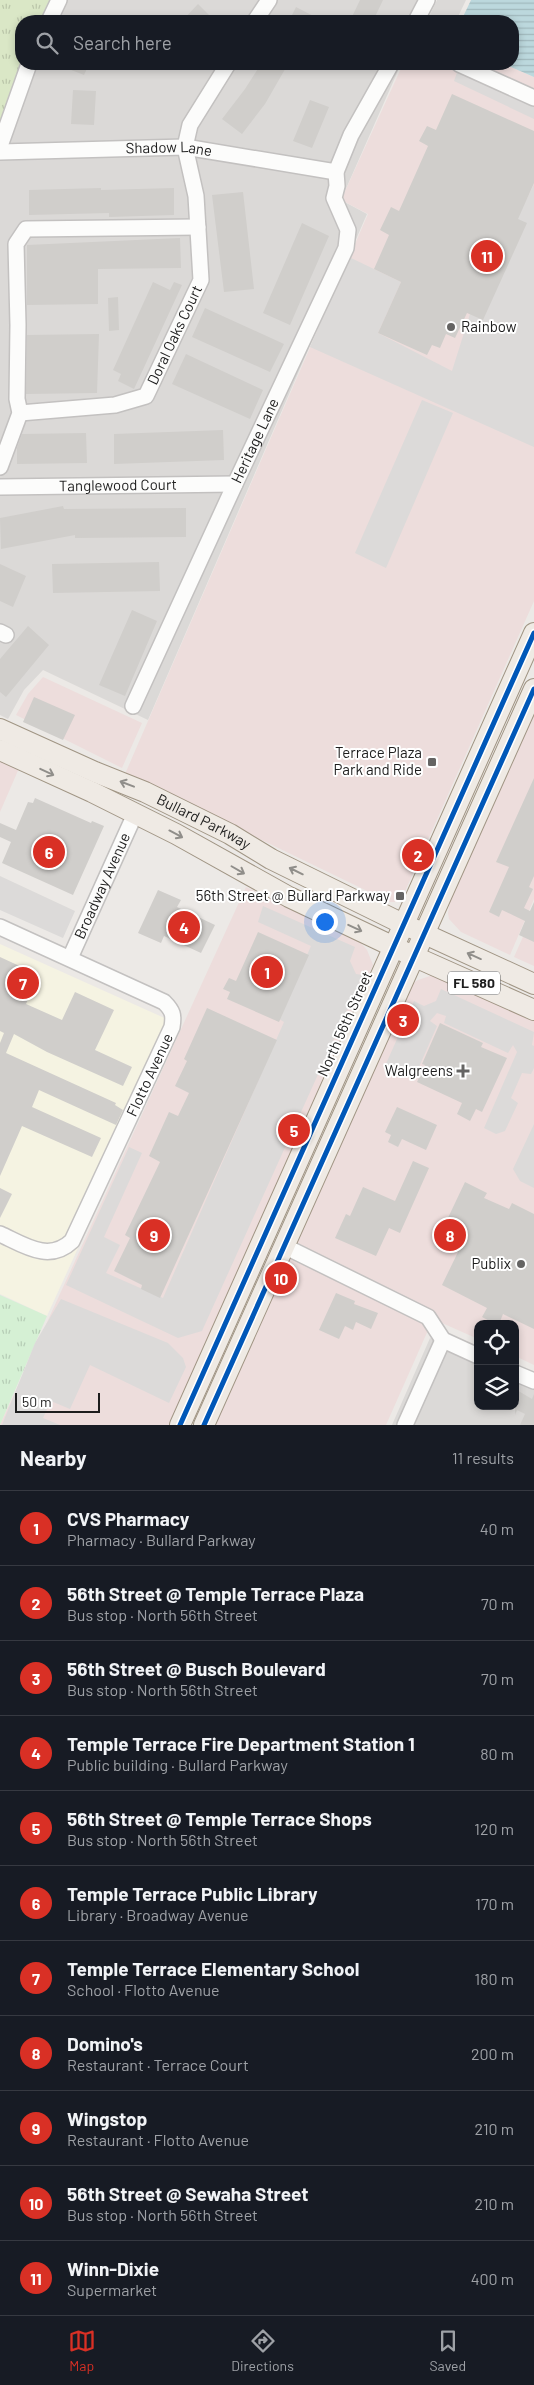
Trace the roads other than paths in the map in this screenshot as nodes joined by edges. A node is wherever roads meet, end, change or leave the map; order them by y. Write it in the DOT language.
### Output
graph roads {
  1 [pos="59,0"];
  2 [pos="269,0"];
  3 [pos="427,0"];
  4 [pos="52,15"];
  5 [pos="259,15"];
  6 [pos="419,15"];
  7 [pos="27,70"];
  8 [pos="224,70"];
  9 [pos="388,70"];
  10 [pos="472,70"];
  11 [pos="534,98"];
  12 [pos="0,146"];
  13 [pos="185,147"];
  14 [pos="0,152"];
  15 [pos="336,172"];
  16 [pos="198,227"];
  17 [pos="20,413"];
  18 [pos="0,467"];
  19 [pos="234,484"];
  20 [pos="0,487"];
  21 [pos="534,634"];
  22 [pos="534,658"];
  23 [pos="534,689"];
  24 [pos="133,706"];
  25 [pos="0,728"];
  26 [pos="512,738"];
  27 [pos="0,750"];
  28 [pos="135,814"];
  29 [pos="403,924"];
  30 [pos="0,927"];
  31 [pos="424,934"];
  32 [pos="393,946"];
  33 [pos="413,956"];
  34 [pos="70,958"];
  35 [pos="534,984"];
  36 [pos="534,1010"];
  37 [pos="308,1138"];
  38 [pos="0,1234"];
  39 [pos="284,1246"];
  40 [pos="257,1253"];
  41 [pos="247,1330"];
  42 [pos="443,1340"];
  43 [pos="474,1354"];
  44 [pos="519,1375"];
  45 [pos="534,1381"];
  46 [pos="199,1383"];
  47 [pos="180,1425"];
  48 [pos="194,1425"];
  49 [pos="204,1425"];
  50 [pos="405,1425"];
  1 -- 4 [label="street"];
  2 -- 5 [label="street"];
  3 -- 6 [label="street"];
  7 -- 12 [label="street"];
  8 -- 13 [label="street"];
  9 -- 15 [label="street, Heritage Lane"];
  10 -- 11 [label="street"];
  13 -- 14 [label="street, Shadow Lane"];
  13 -- 15 [label="street, Shadow Lane"];
  13 -- 16 [label="street, Doral Oaks Court"];
  15 -- 19 [label="street, Heritage Lane"];
  16 -- 17 [label="street, Doral Oaks Court"];
  16 -- 17 [label="street"];
  17 -- 18 [label="street"];
  19 -- 20 [label="street, Tanglewood Court"];
  19 -- 24 [label="street, Heritage Lane"];
  21 -- 29 [label="main road, North 56th Street"];
  22 -- 26 [label="main road"];
  23 -- 26 [label="main road"];
  29 -- 25 [label="main road, Bullard Parkway, one-way"];
  26 -- 31 [label="main road"];
  27 -- 28 [label="main road, Bullard Parkway, one-way"];
  28 -- 32 [label="main road, Bullard Parkway, one-way"];
  28 -- 34 [label="street, Broadway Avenue"];
  29 -- 31 [label="main road, FL 580"];
  29 -- 32 [label="main road, North 56th Street"];
  30 -- 34 [label="street, Flotto Avenue"];
  31 -- 33 [label="main road"];
  35 -- 31 [label="main road, FL 580, one-way"];
  32 -- 33 [label="main road, FL 580"];
  32 -- 37 [label="main road, North 56th Street"];
  33 -- 36 [label="main road, FL 580"];
  33 -- 39 [label="main road"];
  34 -- 38 [label="street, Flotto Avenue"];
  37 -- 39 [label="main road"];
  37 -- 40 [label="main road, North 56th Street"];
  39 -- 41 [label="main road"];
  39 -- 42 [label="street"];
  40 -- 41 [label="main road"];
  40 -- 46 [label="main road, North 56th Street"];
  41 -- 49 [label="main road"];
  42 -- 43 [label="street"];
  42 -- 50 [label="street"];
  44 -- 45 [label="street"];
  46 -- 47 [label="main road, North 56th Street"];
  46 -- 48 [label="main road"];
}
